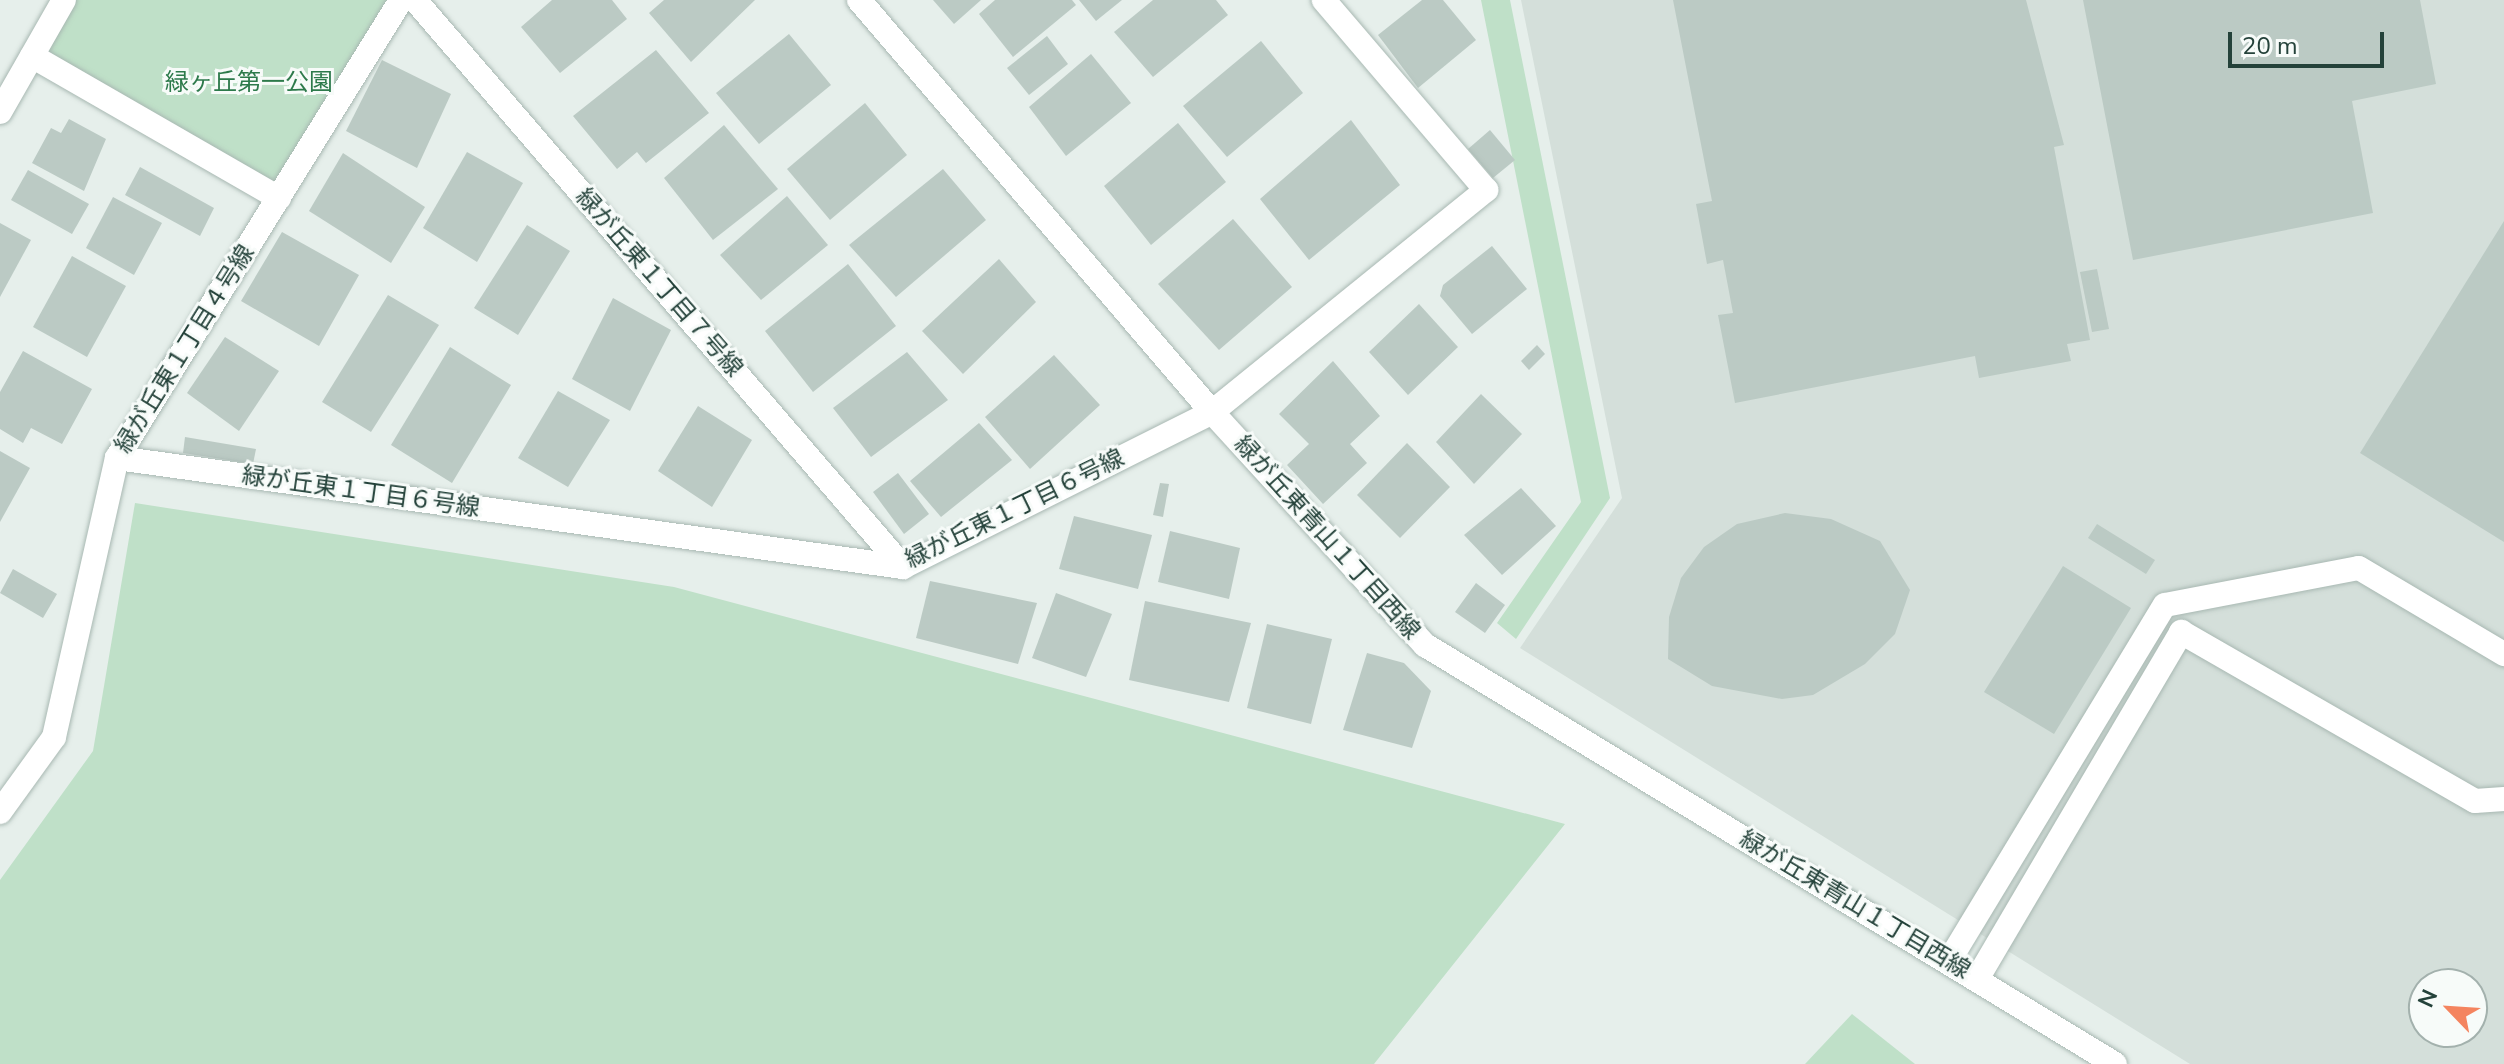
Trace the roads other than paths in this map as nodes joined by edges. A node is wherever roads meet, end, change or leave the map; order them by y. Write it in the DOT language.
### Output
graph roads {
  1 [pos="64,0"];
  2 [pos="401,0"];
  3 [pos="415,0"];
  4 [pos="859,0"];
  5 [pos="1324,0"];
  6 [pos="32,56"];
  7 [pos="0,112"];
  8 [pos="279,198"];
  9 [pos="1212,412"];
  10 [pos="117,458"];
  11 [pos="903,567"];
  12 [pos="2504,654"];
  13 [pos="2504,799"];
  14 [pos="0,812"];
  15 [pos="1949,961"];
  16 [pos="1977,979"];
  17 [pos="2115,1064"];
  1 -- 6 [label="street"];
  2 -- 8 [label="street, 緑が丘東１丁目４号線"];
  3 -- 11 [label="street, 緑が丘東１丁目７号線"];
  4 -- 9 [label="street, 緑が丘東青山１丁目西線"];
  5 -- 9 [label="street, 緑が丘東１丁目６号線"];
  6 -- 7 [label="street"];
  6 -- 8 [label="street"];
  8 -- 10 [label="street, 緑が丘東１丁目４号線"];
  9 -- 11 [label="street, 緑が丘東１丁目６号線"];
  9 -- 15 [label="street, 緑が丘東青山１丁目西線"];
  10 -- 11 [label="street, 緑が丘東１丁目６号線"];
  10 -- 14 [label="street, 緑が丘東１丁目４号線"];
  12 -- 15 [label="street"];
  13 -- 16 [label="street"];
  15 -- 16 [label="street, 緑が丘東青山１丁目西線"];
  16 -- 17 [label="street, 緑が丘東青山１丁目西線"];
}
